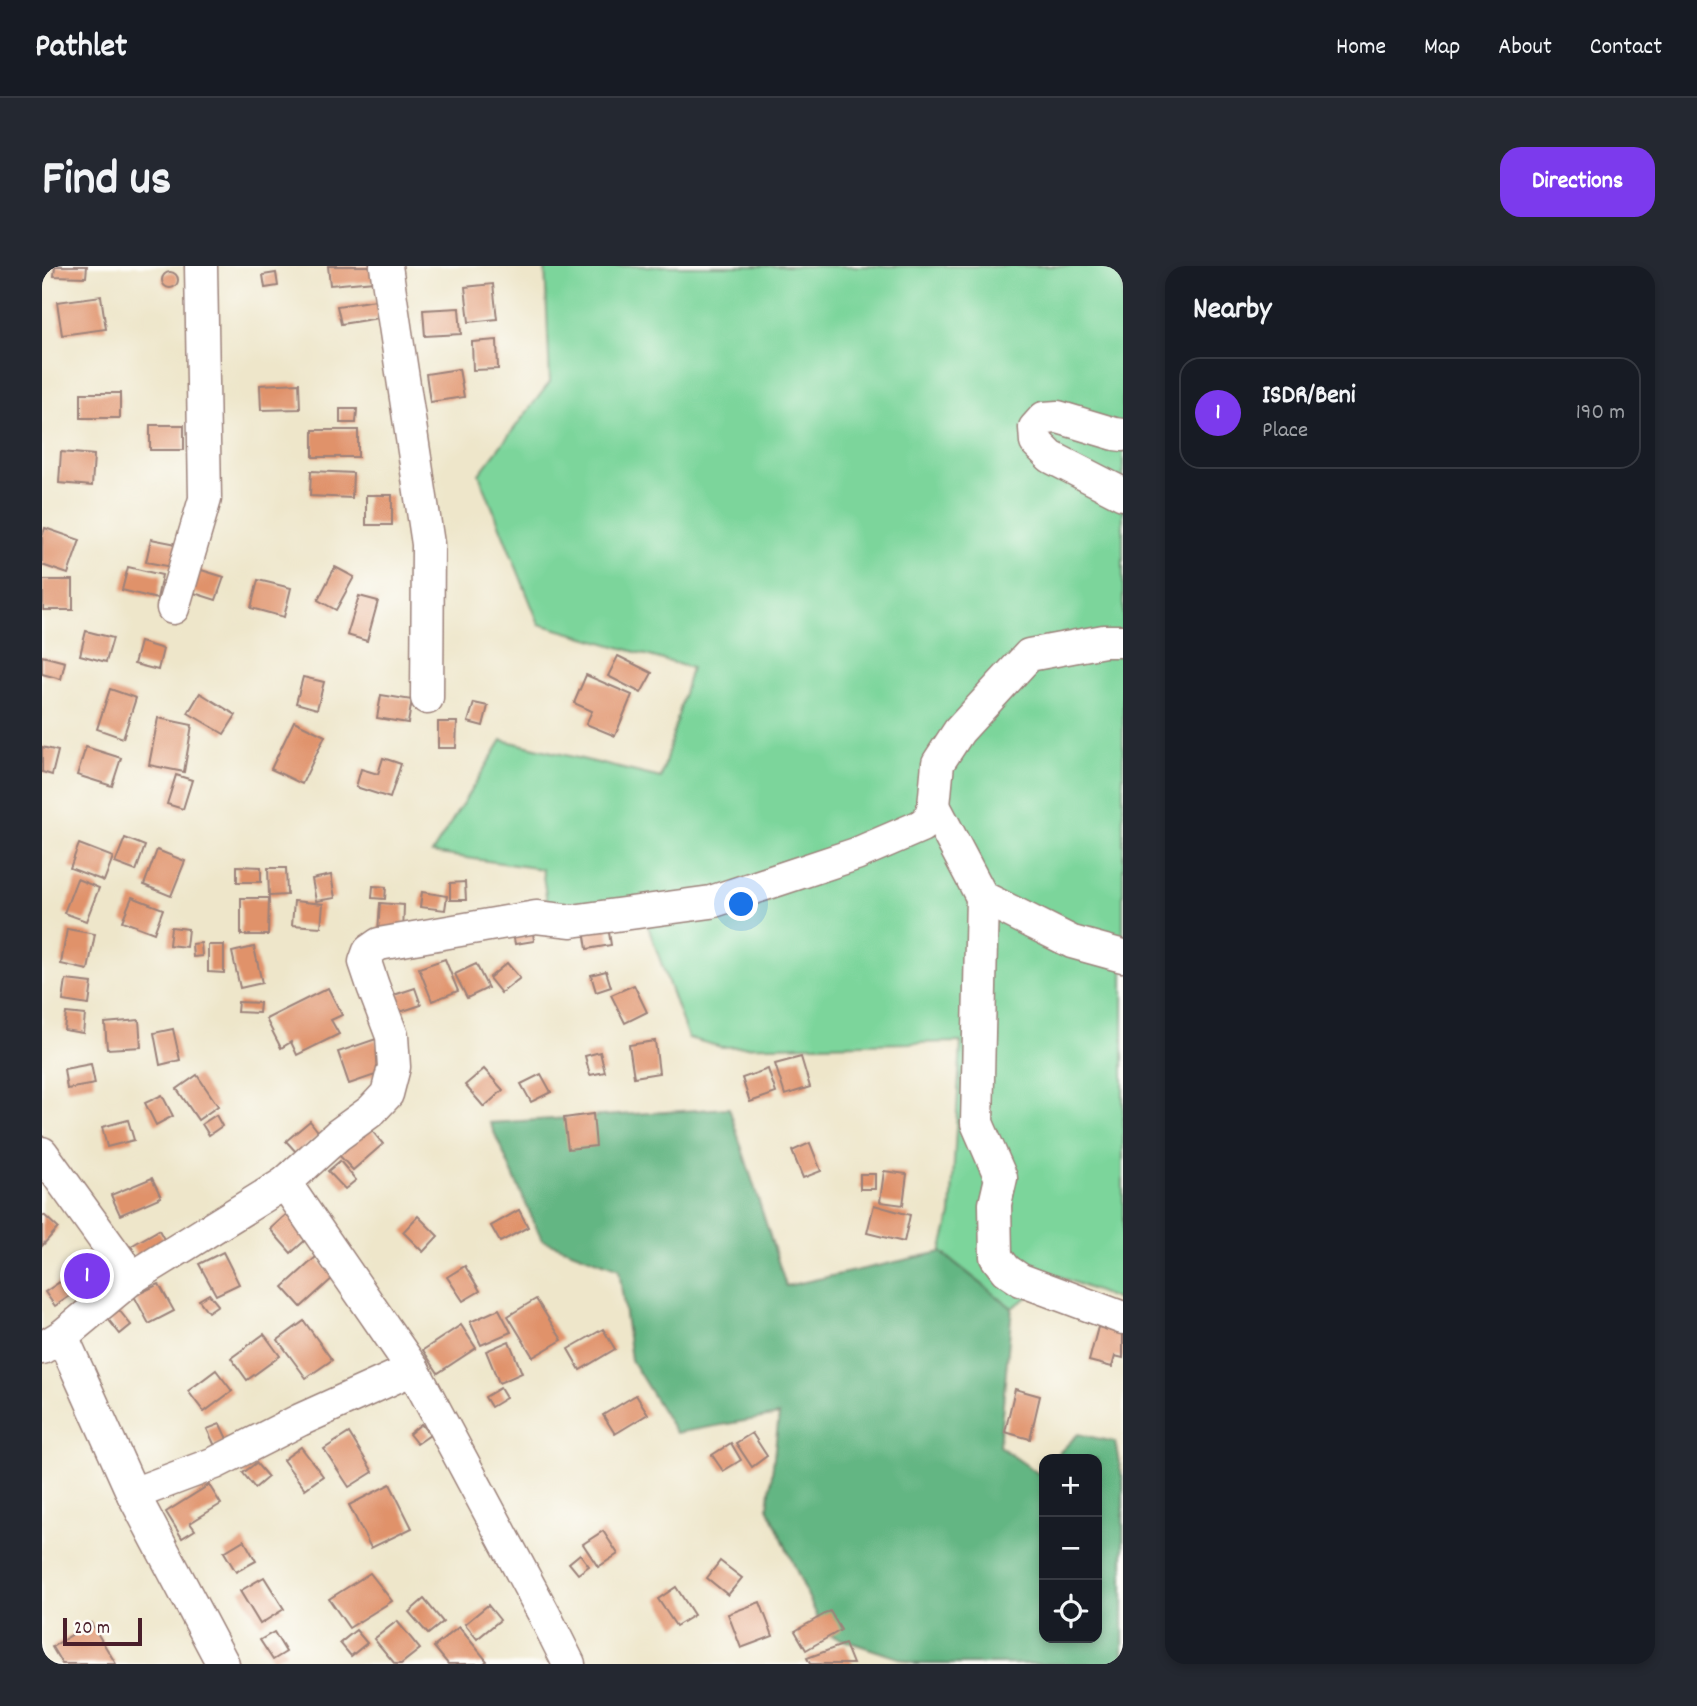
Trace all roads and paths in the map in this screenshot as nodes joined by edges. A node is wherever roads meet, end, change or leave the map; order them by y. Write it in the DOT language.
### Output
graph roads {
  1 [pos="201,266"];
  2 [pos="386,266"];
  3 [pos="1123,435"];
  4 [pos="1123,494"];
  5 [pos="173,608"];
  6 [pos="1123,640"];
  7 [pos="427,698"];
  8 [pos="933,806"];
  9 [pos="982,897"];
  10 [pos="1123,956"];
  11 [pos="42,1153"];
  12 [pos="285,1183"];
  13 [pos="132,1278"];
  14 [pos="1123,1318"];
  15 [pos="52,1342"];
  16 [pos="412,1368"];
  17 [pos="133,1494"];
  18 [pos="223,1664"];
  19 [pos="569,1664"];
  1 -- 5 [label="street"];
  2 -- 7 [label="street"];
  3 -- 4 [label="street"];
  6 -- 8 [label="street"];
  8 -- 9 [label="street"];
  8 -- 12 [label="street"];
  9 -- 10 [label="street"];
  9 -- 14 [label="street"];
  11 -- 13 [label="street"];
  12 -- 13 [label="street"];
  12 -- 16 [label="street"];
  13 -- 15 [label="street"];
  15 -- 17 [label="street"];
  16 -- 17 [label="street"];
  16 -- 19 [label="street"];
  17 -- 18 [label="street"];
}
